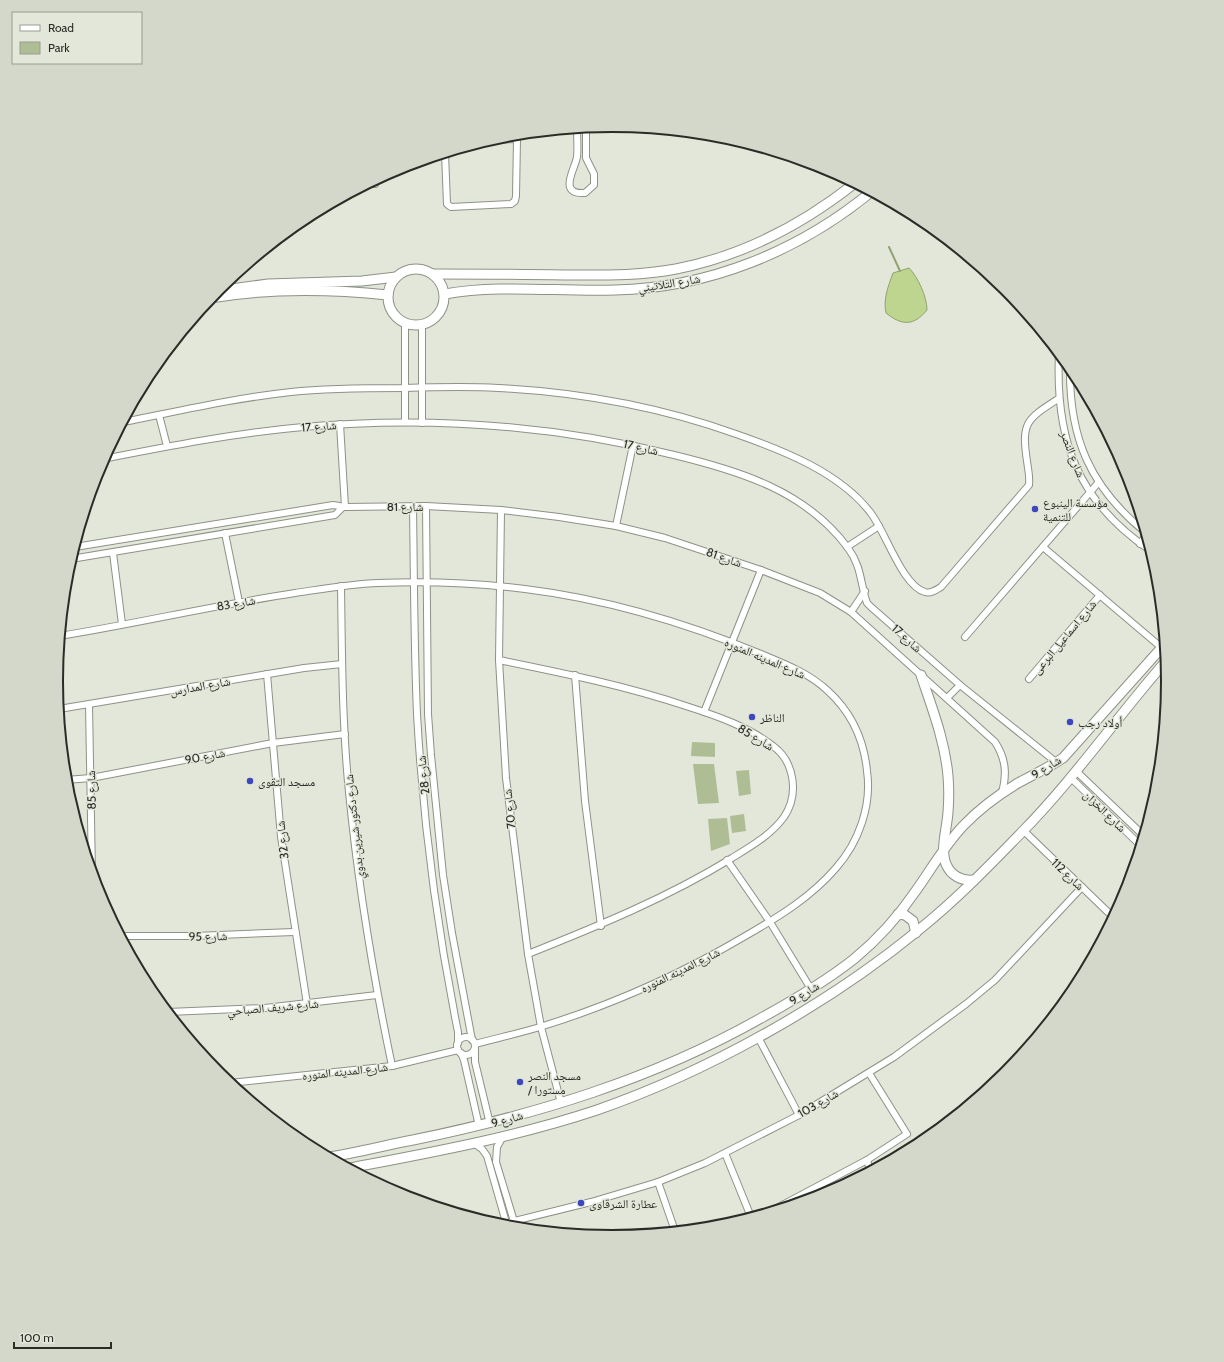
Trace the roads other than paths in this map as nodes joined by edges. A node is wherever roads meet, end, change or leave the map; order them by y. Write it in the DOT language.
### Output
graph roads {
  1 [pos="576,133"];
  2 [pos="586,133"];
  3 [pos="517,141"];
  4 [pos="445,158"];
  5 [pos="851,187"];
  6 [pos="866,195"];
  7 [pos="434,274"];
  8 [pos="396,277"];
  9 [pos="228,289"];
  10 [pos="445,294"];
  11 [pos="388,295"];
  12 [pos="220,297"];
  13 [pos="405,323"];
  14 [pos="422,324"];
  15 [pos="1059,363"];
  16 [pos="1070,380"];
  17 [pos="421,387"];
  18 [pos="404,388"];
  19 [pos="1058,399"];
  20 [pos="159,415"];
  21 [pos="129,421"];
  22 [pos="405,422"];
  23 [pos="422,422"];
  24 [pos="340,424"];
  25 [pos="633,445"];
  26 [pos="167,446"];
  27 [pos="111,457"];
  28 [pos="1098,483"];
  29 [pos="1090,492"];
  30 [pos="414,506"];
  31 [pos="426,506"];
  32 [pos="344,507"];
  33 [pos="501,510"];
  34 [pos="1138,525"];
  35 [pos="616,526"];
  36 [pos="879,526"];
  37 [pos="174,531"];
  38 [pos="225,533"];
  39 [pos="1142,540"];
  40 [pos="176,542"];
  41 [pos="1140,544"];
  42 [pos="81,545"];
  43 [pos="1144,546"];
  44 [pos="847,547"];
  45 [pos="1043,547"];
  46 [pos="113,553"];
  47 [pos="78,558"];
  48 [pos="761,570"];
  49 [pos="426,582"];
  50 [pos="414,583"];
  51 [pos="341,586"];
  52 [pos="499,587"];
  53 [pos="865,591"];
  54 [pos="1100,595"];
  55 [pos="239,602"];
  56 [pos="851,612"];
  57 [pos="122,624"];
  58 [pos="65,635"];
  59 [pos="965,637"];
  60 [pos="732,642"];
  61 [pos="1160,643"];
  62 [pos="1160,649"];
  63 [pos="499,660"];
  64 [pos="342,664"];
  65 [pos="1161,668"];
  66 [pos="267,674"];
  67 [pos="575,675"];
  68 [pos="921,675"];
  69 [pos="1029,679"];
  70 [pos="960,684"];
  71 [pos="947,698"];
  72 [pos="89,705"];
  73 [pos="64,708"];
  74 [pos="704,712"];
  75 [pos="418,714"];
  76 [pos="428,714"];
  77 [pos="345,734"];
  78 [pos="273,743"];
  79 [pos="1056,762"];
  80 [pos="1073,774"];
  81 [pos="91,778"];
  82 [pos="73,779"];
  83 [pos="1002,793"];
  84 [pos="1024,831"];
  85 [pos="1139,832"];
  86 [pos="1137,841"];
  87 [pos="945,847"];
  88 [pos="92,856"];
  89 [pos="727,860"];
  90 [pos="973,880"];
  91 [pos="1082,887"];
  92 [pos="1109,913"];
  93 [pos="898,914"];
  94 [pos="770,922"];
  95 [pos="600,926"];
  96 [pos="294,932"];
  97 [pos="916,933"];
  98 [pos="127,936"];
  99 [pos="528,954"];
  100 [pos="811,989"];
  101 [pos="377,995"];
  102 [pos="306,1004"];
  103 [pos="174,1012"];
  104 [pos="541,1027"];
  105 [pos="758,1037"];
  106 [pos="458,1043"];
  107 [pos="474,1044"];
  108 [pos="460,1052"];
  109 [pos="392,1066"];
  110 [pos="868,1074"];
  111 [pos="238,1082"];
  112 [pos="561,1103"];
  113 [pos="799,1115"];
  114 [pos="490,1124"];
  115 [pos="479,1126"];
  116 [pos="502,1138"];
  117 [pos="475,1144"];
  118 [pos="726,1153"];
  119 [pos="336,1155"];
  120 [pos="867,1160"];
  121 [pos="869,1166"];
  122 [pos="357,1167"];
  123 [pos="658,1182"];
  124 [pos="795,1198"];
  125 [pos="749,1212"];
  126 [pos="505,1219"];
  127 [pos="514,1221"];
  128 [pos="522,1222"];
  129 [pos="673,1226"];
  1 -- 2 [label="street"];
  3 -- 4 [label="street"];
  5 -- 7 [label="main road, شارع التلاتيني"];
  6 -- 10 [label="main road, شارع التلاتيني"];
  7 -- 8 [label="main road"];
  7 -- 10 [label="main road"];
  8 -- 9 [label="main road"];
  8 -- 11 [label="main road"];
  10 -- 14 [label="main road"];
  11 -- 12 [label="main road"];
  11 -- 13 [label="main road"];
  13 -- 14 [label="main road"];
  13 -- 18 [label="street"];
  14 -- 17 [label="street"];
  15 -- 19 [label="street, شارع النصر"];
  16 -- 28 [label="street, شارع النصر"];
  17 -- 18 [label="street"];
  17 -- 23 [label="street"];
  17 -- 36 [label="street"];
  18 -- 20 [label="street"];
  18 -- 22 [label="street"];
  19 -- 29 [label="street, شارع النصر"];
  19 -- 36 [label="street"];
  20 -- 21 [label="street"];
  20 -- 26 [label="street"];
  22 -- 23 [label="street, شارع 17"];
  22 -- 24 [label="street, شارع 17"];
  23 -- 25 [label="street, شارع 17"];
  24 -- 26 [label="street, شارع 17"];
  24 -- 32 [label="street"];
  25 -- 35 [label="street"];
  25 -- 44 [label="street, شارع 17"];
  26 -- 27 [label="street, شارع 17"];
  28 -- 29 [label="street"];
  28 -- 34 [label="street, شارع النصر"];
  29 -- 41 [label="street, شارع النصر"];
  29 -- 45 [label="street"];
  30 -- 31 [label="street, شارع 81"];
  30 -- 32 [label="street, شارع 81"];
  30 -- 50 [label="street, شارع 28"];
  31 -- 33 [label="street, شارع 81"];
  31 -- 49 [label="street, شارع 28"];
  32 -- 37 [label="street, شارع 81"];
  32 -- 38 [label="street, شارع 81"];
  33 -- 35 [label="street, شارع 81"];
  33 -- 52 [label="street, شارع 70"];
  35 -- 48 [label="street, شارع 81"];
  36 -- 44 [label="street"];
  37 -- 40 [label="street"];
  37 -- 42 [label="street, شارع 81"];
  38 -- 40 [label="street, شارع 81"];
  38 -- 55 [label="street"];
  39 -- 41 [label="street"];
  40 -- 46 [label="street, شارع 81"];
  41 -- 43 [label="street, شارع النصر"];
  44 -- 53 [label="street, شارع 17"];
  45 -- 54 [label="street"];
  45 -- 59 [label="street"];
  46 -- 47 [label="street, شارع 81"];
  46 -- 57 [label="street"];
  48 -- 56 [label="street, شارع 81"];
  48 -- 60 [label="street"];
  49 -- 50 [label="street, شارع المدينه المنوره"];
  49 -- 52 [label="street, شارع المدينه المنوره"];
  49 -- 76 [label="street, شارع 28"];
  50 -- 51 [label="street, شارع 83"];
  50 -- 75 [label="street, شارع 28"];
  51 -- 55 [label="street, شارع 83"];
  51 -- 64 [label="street, شارع دكتور شيرين بدوي"];
  52 -- 60 [label="street, شارع المدينه المنوره"];
  52 -- 63 [label="street, شارع 70"];
  53 -- 56 [label="street"];
  53 -- 70 [label="street, شارع 17"];
  54 -- 61 [label="street"];
  54 -- 69 [label="street, شارع اسماعيل البرعى"];
  55 -- 57 [label="street, شارع 83"];
  56 -- 68 [label="street, شارع 81"];
  57 -- 58 [label="street, شارع 83"];
  60 -- 74 [label="street"];
  60 -- 94 [label="street, شارع المدينه المنوره"];
  62 -- 79 [label="main road, شارع 9"];
  63 -- 67 [label="street, شارع 85"];
  63 -- 99 [label="street, شارع 70"];
  64 -- 66 [label="street, شارع المدارس"];
  64 -- 77 [label="street, شارع دكتور شيرين بدوي"];
  65 -- 80 [label="main road, شارع 9"];
  66 -- 72 [label="street, شارع المدارس"];
  66 -- 78 [label="street, شارع 32"];
  67 -- 74 [label="street, شارع 85"];
  67 -- 95 [label="street"];
  68 -- 71 [label="street, شارع 81"];
  68 -- 87 [label="main road"];
  70 -- 71 [label="street"];
  70 -- 79 [label="street, شارع 17"];
  71 -- 83 [label="street, شارع 81"];
  72 -- 73 [label="street, شارع المدارس"];
  72 -- 81 [label="street, شارع 85"];
  74 -- 89 [label="street, شارع 85"];
  75 -- 76 [label="street"];
  75 -- 106 [label="street, شارع 28"];
  76 -- 107 [label="street, شارع 28"];
  77 -- 78 [label="street, شارع 90"];
  77 -- 101 [label="street, شارع دكتور شيرين بدوي"];
  78 -- 81 [label="street, شارع 90"];
  78 -- 96 [label="street, شارع 32"];
  79 -- 83 [label="main road, شارع 9"];
  80 -- 84 [label="main road, شارع 9"];
  80 -- 85 [label="street, شارع الخزان"];
  80 -- 86 [label="street, شارع الخزان"];
  81 -- 82 [label="street, شارع 90"];
  81 -- 88 [label="street, شارع 85"];
  83 -- 87 [label="main road, شارع 9"];
  84 -- 90 [label="main road, شارع 9"];
  84 -- 91 [label="street, شارع 112"];
  87 -- 90 [label="main road"];
  87 -- 93 [label="main road, شارع 9"];
  89 -- 94 [label="street"];
  89 -- 95 [label="street, شارع 85"];
  90 -- 97 [label="main road, شارع 9"];
  91 -- 92 [label="street, شارع 112"];
  91 -- 110 [label="street, شارع 103"];
  93 -- 97 [label="main road"];
  93 -- 100 [label="main road, شارع 9"];
  94 -- 100 [label="street"];
  94 -- 104 [label="street, شارع المدينه المنوره"];
  95 -- 99 [label="street, شارع 85"];
  96 -- 98 [label="street, شارع 95"];
  96 -- 102 [label="street, شارع 32"];
  97 -- 105 [label="main road, شارع 9"];
  99 -- 104 [label="street, شارع 70"];
  100 -- 112 [label="main road, شارع 9"];
  101 -- 102 [label="street, شارع شريف الصباحي"];
  101 -- 109 [label="street, شارع دكتور شيرين بدوي"];
  102 -- 103 [label="street, شارع شريف الصباحي"];
  104 -- 107 [label="street, شارع المدينه المنوره"];
  104 -- 112 [label="street, شارع 70"];
  105 -- 113 [label="street"];
  105 -- 116 [label="main road, شارع 9"];
  106 -- 107 [label="street"];
  106 -- 108 [label="street, شارع 28"];
  107 -- 108 [label="street, شارع المدينه المنوره"];
  107 -- 114 [label="street, شارع 28"];
  108 -- 109 [label="street, شارع المدينه المنوره"];
  108 -- 115 [label="street"];
  109 -- 111 [label="street, شارع المدينه المنوره"];
  110 -- 113 [label="street, شارع 103"];
  110 -- 120 [label="street"];
  112 -- 114 [label="main road, شارع 9"];
  113 -- 118 [label="street, شارع 103"];
  114 -- 115 [label="main road, شارع 9"];
  115 -- 119 [label="main road, شارع 9"];
  116 -- 117 [label="main road, شارع 9"];
  116 -- 127 [label="street"];
  117 -- 122 [label="main road, شارع 9"];
  117 -- 126 [label="street"];
  118 -- 123 [label="street, شارع 103"];
  118 -- 125 [label="street"];
  120 -- 121 [label="street"];
  120 -- 124 [label="street"];
  123 -- 128 [label="street, شارع 103"];
  123 -- 129 [label="street"];
}
